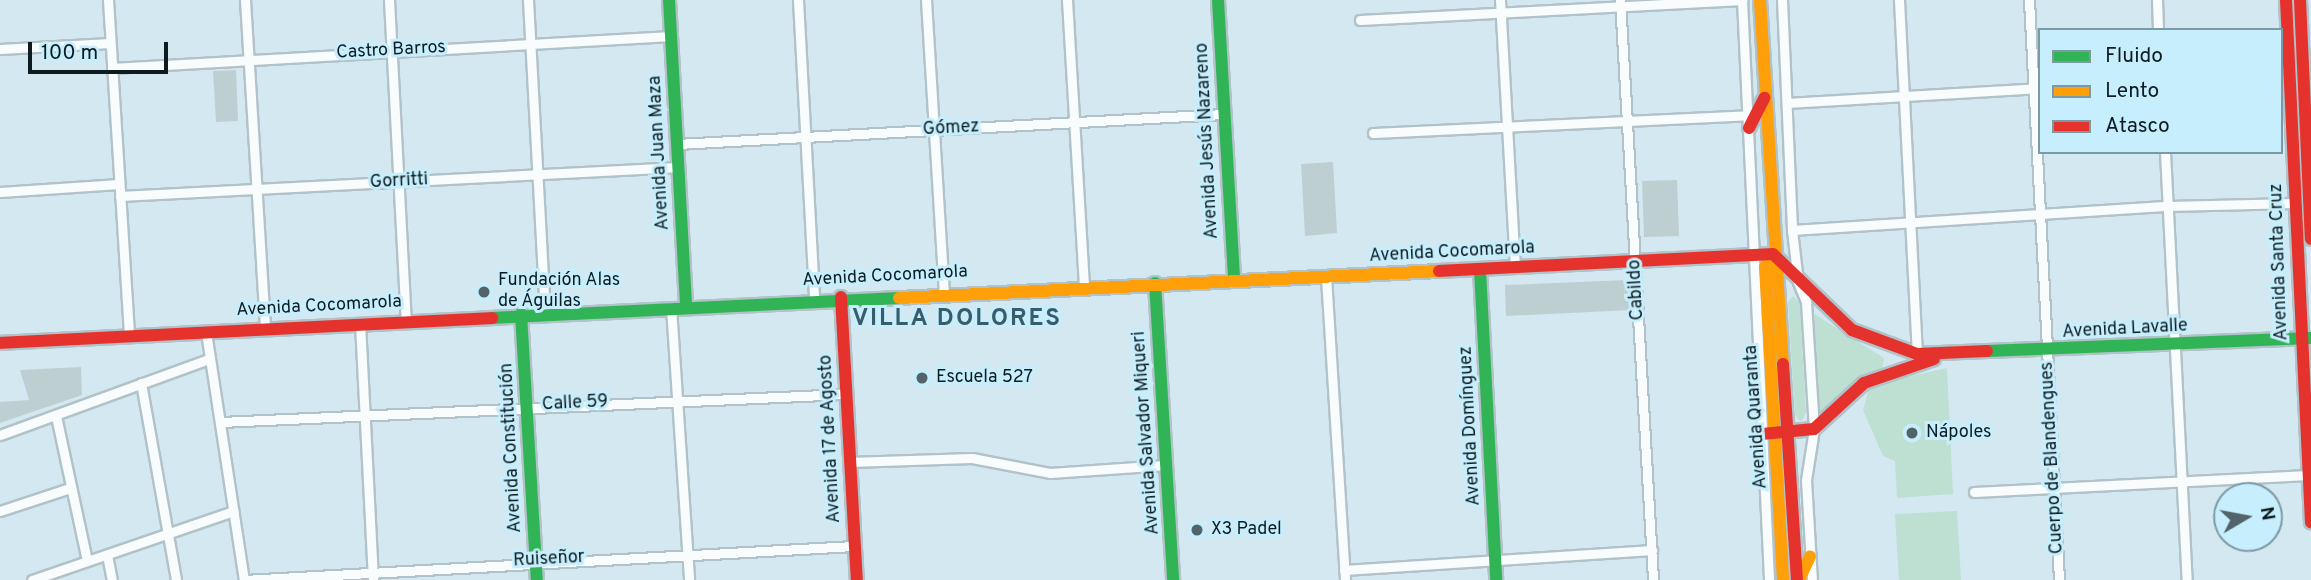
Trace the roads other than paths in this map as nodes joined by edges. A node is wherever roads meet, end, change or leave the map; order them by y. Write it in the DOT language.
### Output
graph roads {
  1 [pos="108,0"];
  2 [pos="245,0"];
  3 [pos="388,0"];
  4 [pos="528,0"];
  5 [pos="669,0"];
  6 [pos="798,0"];
  7 [pos="926,0"];
  8 [pos="1067,0"];
  9 [pos="1218,0"];
  10 [pos="1500,0"];
  11 [pos="1742,0"];
  12 [pos="1759,0"];
  13 [pos="1782,0"];
  14 [pos="1899,0"];
  15 [pos="2029,0"];
  16 [pos="2157,0"];
  17 [pos="2286,0"];
  18 [pos="2301,0"];
  19 [pos="1620,3"];
  20 [pos="1501,13"];
  21 [pos="1360,20"];
  22 [pos="2158,28"];
  23 [pos="671,36"];
  24 [pos="110,43"];
  25 [pos="531,44"];
  26 [pos="0,49"];
  27 [pos="391,51"];
  28 [pos="249,61"];
  29 [pos="112,68"];
  30 [pos="2285,76"];
  31 [pos="2307,76"];
  32 [pos="2037,88"];
  33 [pos="1904,95"];
  34 [pos="1765,96"];
  35 [pos="1787,103"];
  36 [pos="1224,114"];
  37 [pos="1628,120"];
  38 [pos="1749,121"];
  39 [pos="1074,123"];
  40 [pos="1508,125"];
  41 [pos="932,130"];
  42 [pos="2038,130"];
  43 [pos="1373,133"];
  44 [pos="805,137"];
  45 [pos="677,144"];
  46 [pos="2039,154"];
  47 [pos="2165,154"];
  48 [pos="679,167"];
  49 [pos="539,174"];
  50 [pos="398,182"];
  51 [pos="119,184"];
  52 [pos="259,190"];
  53 [pos="0,192"];
  54 [pos="120,196"];
  55 [pos="2295,203"];
  56 [pos="2310,203"];
  57 [pos="2168,206"];
  58 [pos="2040,215"];
  59 [pos="1910,225"];
  60 [pos="1792,230"];
  61 [pos="2311,239"];
  62 [pos="1773,254"];
  63 [pos="1752,256"];
  64 [pos="1636,262"];
  65 [pos="1515,268"];
  66 [pos="1480,270"];
  67 [pos="1326,276"];
  68 [pos="1234,281"];
  69 [pos="1798,282"];
  70 [pos="1155,283"];
  71 [pos="1084,285"];
  72 [pos="944,292"];
  73 [pos="841,297"];
  74 [pos="814,298"];
  75 [pos="686,304"];
  76 [pos="671,305"];
  77 [pos="545,312"];
  78 [pos="521,314"];
  79 [pos="405,320"];
  80 [pos="360,323"];
  81 [pos="265,327"];
  82 [pos="206,332"];
  83 [pos="129,336"];
  84 [pos="2306,338"];
  85 [pos="0,342"];
  86 [pos="2175,345"];
  87 [pos="2048,352"];
  88 [pos="1917,354"];
  89 [pos="1940,357"];
  90 [pos="209,359"];
  91 [pos="141,383"];
  92 [pos="846,394"];
  93 [pos="678,399"];
  94 [pos="527,407"];
  95 [pos="56,416"];
  96 [pos="365,416"];
  97 [pos="220,422"];
  98 [pos="1814,429"];
  99 [pos="0,435"];
  100 [pos="1768,435"];
  101 [pos="1791,435"];
  102 [pos="849,462"];
  103 [pos="1166,465"];
  104 [pos="2309,475"];
  105 [pos="2182,481"];
  106 [pos="70,488"];
  107 [pos="2055,488"];
  108 [pos="1974,492"];
  109 [pos="0,511"];
  110 [pos="234,511"];
  111 [pos="2311,522"];
  112 [pos="168,534"];
  113 [pos="855,546"];
  114 [pos="1652,550"];
  115 [pos="688,553"];
  116 [pos="107,555"];
  117 [pos="1810,556"];
  118 [pos="1495,559"];
  119 [pos="87,561"];
  120 [pos="536,561"];
  121 [pos="372,569"];
  122 [pos="1344,575"];
  123 [pos="45,578"];
  124 [pos="32,580"];
  125 [pos="112,580"];
  126 [pos="176,580"];
  127 [pos="244,580"];
  128 [pos="373,580"];
  129 [pos="537,580"];
  130 [pos="690,580"];
  131 [pos="856,580"];
  132 [pos="1173,580"];
  133 [pos="1496,580"];
  134 [pos="1653,580"];
  135 [pos="1769,580"];
  136 [pos="1783,580"];
  137 [pos="1798,580"];
  138 [pos="1812,580"];
  139 [pos="2059,580"];
  140 [pos="2187,580"];
  1 -- 24 [label="street"];
  2 -- 28 [label="street"];
  3 -- 27 [label="street"];
  4 -- 25 [label="street"];
  5 -- 23 [label="main road, Avenida Juan Maza"];
  6 -- 44 [label="street"];
  7 -- 41 [label="street"];
  8 -- 39 [label="street"];
  9 -- 36 [label="main road, Avenida Jesús Nazareno"];
  10 -- 20 [label="street"];
  11 -- 19 [label="street"];
  11 -- 38 [label="street"];
  12 -- 34 [label="main road, Avenida Quaranta"];
  13 -- 35 [label="street"];
  14 -- 33 [label="street"];
  15 -- 32 [label="street, Cuerpo de Blandengues"];
  16 -- 22 [label="street"];
  17 -- 30 [label="main road, Avenida Santa Cruz"];
  18 -- 31 [label="main road, Avenida Santa Cruz"];
  19 -- 20 [label="street"];
  19 -- 37 [label="street, Cabildo"];
  20 -- 21 [label="street"];
  20 -- 40 [label="street"];
  23 -- 25 [label="street, Castro Barros"];
  23 -- 45 [label="main road, Avenida Juan Maza"];
  24 -- 26 [label="street"];
  24 -- 29 [label="street"];
  25 -- 27 [label="street, Castro Barros"];
  25 -- 49 [label="street"];
  27 -- 28 [label="street, Castro Barros"];
  27 -- 50 [label="street"];
  28 -- 29 [label="street, Castro Barros"];
  28 -- 52 [label="street"];
  29 -- 51 [label="street"];
  30 -- 55 [label="main road, Avenida Santa Cruz"];
  31 -- 56 [label="main road, Avenida Santa Cruz"];
  32 -- 33 [label="street"];
  32 -- 42 [label="street, Cuerpo de Blandengues"];
  33 -- 35 [label="street"];
  33 -- 59 [label="street"];
  34 -- 38 [label="main road"];
  34 -- 62 [label="main road, Avenida Quaranta"];
  35 -- 60 [label="street"];
  36 -- 39 [label="street, Gómez"];
  36 -- 68 [label="main road, Avenida Jesús Nazareno"];
  37 -- 38 [label="street"];
  37 -- 40 [label="street"];
  37 -- 64 [label="street, Cabildo"];
  38 -- 63 [label="street"];
  39 -- 41 [label="street, Gómez"];
  39 -- 71 [label="street"];
  40 -- 43 [label="street"];
  40 -- 65 [label="street"];
  41 -- 44 [label="street, Gómez"];
  41 -- 72 [label="street"];
  44 -- 45 [label="street, Gómez"];
  44 -- 74 [label="street"];
  45 -- 48 [label="main road, Avenida Juan Maza"];
  46 -- 58 [label="street, Cuerpo de Blandengues"];
  47 -- 57 [label="street"];
  48 -- 49 [label="street, Gorritti"];
  48 -- 75 [label="main road, Avenida Juan Maza"];
  49 -- 50 [label="street, Gorritti"];
  49 -- 77 [label="street"];
  50 -- 52 [label="street, Gorritti"];
  50 -- 79 [label="street"];
  51 -- 53 [label="street"];
  51 -- 54 [label="street"];
  52 -- 54 [label="street, Gorritti"];
  52 -- 81 [label="street"];
  54 -- 83 [label="street"];
  55 -- 57 [label="street"];
  55 -- 84 [label="main road, Avenida Santa Cruz"];
  56 -- 61 [label="main road, Avenida Santa Cruz"];
  57 -- 58 [label="street"];
  57 -- 86 [label="street"];
  58 -- 59 [label="street"];
  58 -- 87 [label="street, Cuerpo de Blandengues"];
  59 -- 60 [label="street"];
  59 -- 88 [label="street"];
  60 -- 69 [label="street"];
  62 -- 63 [label="main road, Avenida Cocomarola"];
  62 -- 69 [label="main road, Avenida Lavalle"];
  62 -- 100 [label="main road, Avenida Quaranta"];
  62 -- 101 [label="main road, Avenida Quaranta"];
  63 -- 64 [label="main road, Avenida Cocomarola"];
  63 -- 100 [label="street"];
  64 -- 65 [label="main road, Avenida Cocomarola"];
  64 -- 114 [label="street, Cabildo"];
  65 -- 66 [label="main road, Avenida Cocomarola"];
  66 -- 67 [label="main road, Avenida Cocomarola"];
  66 -- 118 [label="main road, Avenida Domínguez"];
  67 -- 68 [label="main road, Avenida Cocomarola"];
  67 -- 122 [label="street"];
  68 -- 70 [label="main road, Avenida Cocomarola"];
  69 -- 88 [label="main road, Avenida Lavalle"];
  69 -- 98 [label="street"];
  70 -- 71 [label="main road, Avenida Cocomarola"];
  70 -- 103 [label="main road, Avenida Salvador Miqueri"];
  71 -- 72 [label="main road, Avenida Cocomarola"];
  72 -- 73 [label="main road, Avenida Cocomarola"];
  73 -- 74 [label="main road, Avenida Cocomarola"];
  73 -- 92 [label="main road, Avenida 17 de Agosto"];
  74 -- 75 [label="main road, Avenida Cocomarola"];
  75 -- 76 [label="main road, Avenida Cocomarola"];
  76 -- 77 [label="main road, Avenida Cocomarola"];
  76 -- 93 [label="street"];
  77 -- 78 [label="main road, Avenida Cocomarola"];
  78 -- 79 [label="main road, Avenida Cocomarola"];
  78 -- 94 [label="main road, Avenida Constitución"];
  79 -- 80 [label="main road, Avenida Cocomarola"];
  80 -- 81 [label="main road, Avenida Cocomarola"];
  80 -- 96 [label="street"];
  81 -- 82 [label="main road, Avenida Cocomarola"];
  82 -- 83 [label="main road, Avenida Cocomarola"];
  82 -- 90 [label="street"];
  83 -- 85 [label="main road, Avenida Cocomarola"];
  84 -- 86 [label="main road, Avenida Lavalle"];
  84 -- 104 [label="main road, Avenida Santa Cruz"];
  86 -- 87 [label="main road, Avenida Lavalle"];
  86 -- 105 [label="street"];
  87 -- 89 [label="main road, Avenida Lavalle"];
  87 -- 107 [label="street, Cuerpo de Blandengues"];
  88 -- 89 [label="main road, Avenida Lavalle"];
  89 -- 98 [label="main road, Avenida Lavalle"];
  90 -- 91 [label="street"];
  90 -- 97 [label="street"];
  91 -- 95 [label="street"];
  91 -- 112 [label="street"];
  92 -- 93 [label="street, Calle 59"];
  92 -- 102 [label="main road, Avenida 17 de Agosto"];
  93 -- 94 [label="street, Calle 59"];
  93 -- 115 [label="street"];
  94 -- 96 [label="street, Calle 59"];
  94 -- 120 [label="main road, Avenida Constitución"];
  95 -- 99 [label="street"];
  95 -- 106 [label="street"];
  96 -- 97 [label="street, Calle 59"];
  96 -- 121 [label="street"];
  97 -- 110 [label="street"];
  98 -- 101 [label="main road, Avenida Lavalle"];
  98 -- 117 [label="street"];
  100 -- 101 [label="main road, Avenida Lavalle"];
  100 -- 135 [label="street"];
  100 -- 136 [label="main road, Avenida Quaranta"];
  101 -- 137 [label="main road, Avenida Quaranta"];
  102 -- 103 [label="street"];
  102 -- 113 [label="main road, Avenida 17 de Agosto"];
  103 -- 132 [label="main road, Avenida Salvador Miqueri"];
  104 -- 105 [label="street"];
  104 -- 111 [label="main road, Avenida Santa Cruz"];
  105 -- 107 [label="street"];
  105 -- 140 [label="street"];
  106 -- 109 [label="street"];
  106 -- 119 [label="street"];
  107 -- 108 [label="street"];
  107 -- 139 [label="street, Cuerpo de Blandengues"];
  110 -- 112 [label="street"];
  110 -- 127 [label="street"];
  112 -- 116 [label="street"];
  112 -- 126 [label="street"];
  113 -- 115 [label="street, Ruiseñor"];
  113 -- 131 [label="main road, Avenida 17 de Agosto"];
  114 -- 118 [label="street"];
  114 -- 134 [label="street, Cabildo"];
  115 -- 120 [label="street, Ruiseñor"];
  115 -- 130 [label="street"];
  116 -- 119 [label="street"];
  116 -- 125 [label="street"];
  117 -- 137 [label="main road"];
  117 -- 138 [label="street"];
  118 -- 122 [label="street"];
  118 -- 133 [label="main road, Avenida Domínguez"];
  119 -- 123 [label="street"];
  120 -- 121 [label="street, Ruiseñor"];
  120 -- 129 [label="main road, Avenida Constitución"];
  121 -- 127 [label="street, Ruiseñor"];
  121 -- 128 [label="street"];
  123 -- 124 [label="street"];
}
